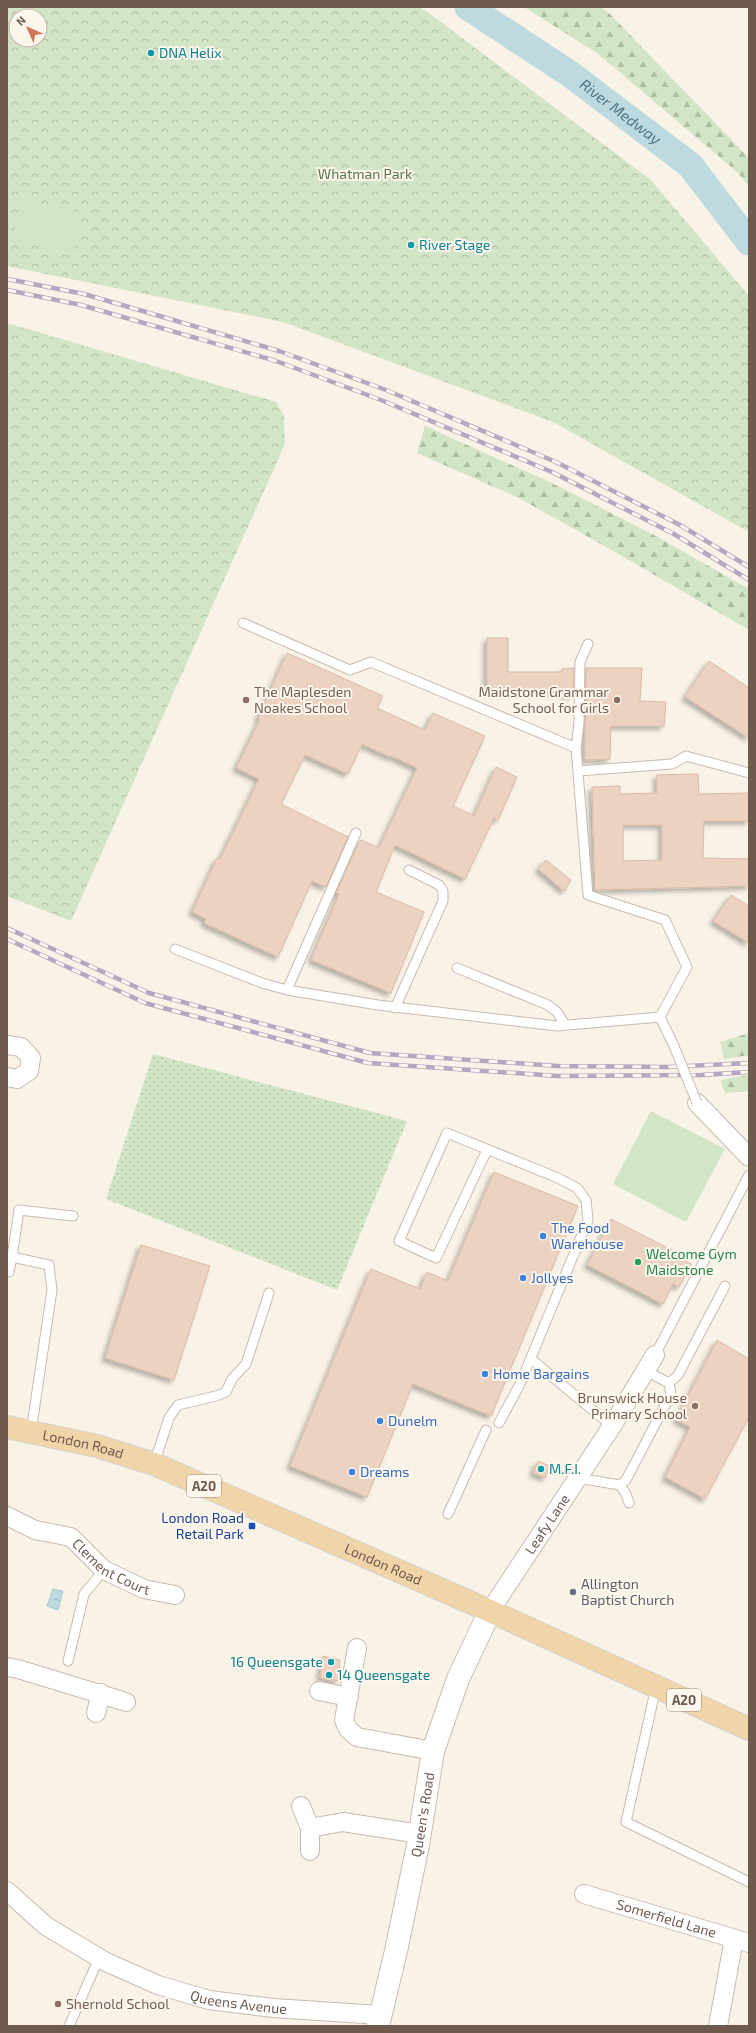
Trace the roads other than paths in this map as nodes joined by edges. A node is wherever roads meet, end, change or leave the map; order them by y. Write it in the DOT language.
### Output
graph roads {
  1 [pos="243,623"];
  2 [pos="588,644"];
  3 [pos="576,748"];
  4 [pos="578,771"];
  5 [pos="749,773"];
  6 [pos="356,833"];
  7 [pos="409,870"];
  8 [pos="175,949"];
  9 [pos="457,968"];
  10 [pos="287,990"];
  11 [pos="395,1008"];
  12 [pos="660,1016"];
  13 [pos="565,1025"];
  14 [pos="7,1045"];
  15 [pos="7,1077"];
  16 [pos="697,1103"];
  17 [pos="487,1150"];
  18 [pos="749,1157"];
  19 [pos="749,1175"];
  20 [pos="73,1216"];
  21 [pos="12,1257"];
  22 [pos="9,1272"];
  23 [pos="725,1286"];
  24 [pos="269,1293"];
  25 [pos="655,1355"];
  26 [pos="530,1358"];
  27 [pos="646,1371"];
  28 [pos="669,1383"];
  29 [pos="499,1423"];
  30 [pos="612,1426"];
  31 [pos="7,1427"];
  32 [pos="486,1430"];
  33 [pos="31,1432"];
  34 [pos="154,1464"];
  35 [pos="578,1478"];
  36 [pos="620,1485"];
  37 [pos="629,1503"];
  38 [pos="448,1514"];
  39 [pos="7,1516"];
  40 [pos="104,1570"];
  41 [pos="175,1595"];
  42 [pos="490,1611"];
  43 [pos="357,1648"];
  44 [pos="68,1661"];
  45 [pos="7,1668"];
  46 [pos="656,1687"];
  47 [pos="319,1691"];
  48 [pos="101,1694"];
  49 [pos="349,1697"];
  50 [pos="126,1702"];
  51 [pos="96,1713"];
  52 [pos="749,1730"];
  53 [pos="433,1751"];
  54 [pos="301,1806"];
  55 [pos="310,1828"];
  56 [pos="420,1834"];
  57 [pos="310,1851"];
  58 [pos="749,1882"];
  59 [pos="7,1890"];
  60 [pos="584,1894"];
  61 [pos="742,1941"];
  62 [pos="99,1958"];
  63 [pos="376,2019"];
  64 [pos="69,2026"];
  65 [pos="718,2026"];
  1 -- 3 [label="lane"];
  2 -- 3 [label="lane"];
  3 -- 4 [label="lane"];
  4 -- 5 [label="lane"];
  4 -- 12 [label="lane"];
  6 -- 10 [label="lane"];
  7 -- 11 [label="lane"];
  8 -- 10 [label="lane"];
  9 -- 13 [label="lane"];
  10 -- 11 [label="lane"];
  11 -- 13 [label="lane"];
  12 -- 13 [label="lane"];
  12 -- 16 [label="lane, bridge"];
  14 -- 15 [label="street"];
  16 -- 18 [label="street"];
  17 -- 17 [label="lane"];
  17 -- 26 [label="lane"];
  19 -- 25 [label="lane"];
  20 -- 21 [label="lane"];
  21 -- 22 [label="lane"];
  21 -- 33 [label="lane"];
  23 -- 28 [label="lane"];
  24 -- 34 [label="lane"];
  25 -- 27 [label="street, Leafy Lane"];
  26 -- 29 [label="lane"];
  26 -- 30 [label="lane"];
  27 -- 28 [label="lane"];
  27 -- 30 [label="street, Leafy Lane"];
  28 -- 36 [label="lane"];
  30 -- 35 [label="street, Leafy Lane"];
  31 -- 33 [label="main road, London Road / A20"];
  32 -- 38 [label="lane"];
  33 -- 34 [label="main road, London Road / A20"];
  34 -- 42 [label="main road, London Road / A20"];
  35 -- 36 [label="lane"];
  35 -- 42 [label="street, Leafy Lane"];
  36 -- 37 [label="lane"];
  39 -- 40 [label="street, Clement Court"];
  40 -- 41 [label="street, Clement Court"];
  40 -- 44 [label="lane"];
  42 -- 46 [label="main road, London Road / A20"];
  42 -- 53 [label="street, Queen's Road"];
  43 -- 49 [label="street"];
  45 -- 48 [label="street"];
  46 -- 52 [label="main road, London Road / A20"];
  46 -- 58 [label="lane"];
  47 -- 49 [label="street"];
  48 -- 50 [label="street"];
  48 -- 51 [label="street"];
  49 -- 53 [label="street"];
  53 -- 56 [label="street, Queen's Road"];
  54 -- 55 [label="street"];
  55 -- 56 [label="street"];
  55 -- 57 [label="street"];
  56 -- 63 [label="street, Queen's Road"];
  59 -- 62 [label="street, Queens Avenue"];
  60 -- 61 [label="street, Somerfield Lane"];
  61 -- 65 [label="street"];
  62 -- 63 [label="street, Queens Avenue"];
  62 -- 64 [label="lane"];
}
